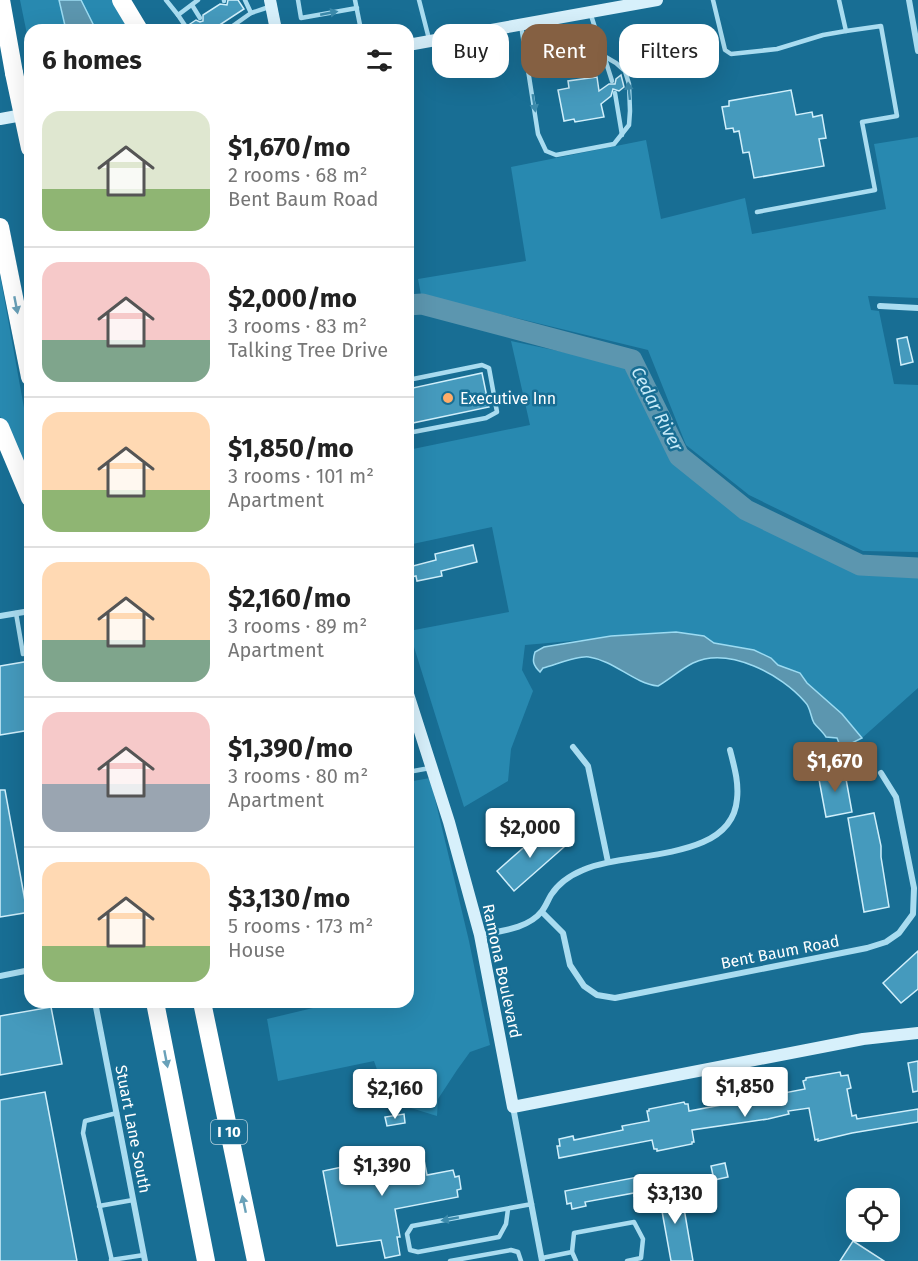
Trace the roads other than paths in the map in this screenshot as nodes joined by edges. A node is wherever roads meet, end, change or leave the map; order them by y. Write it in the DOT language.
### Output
graph roads {
  1 [pos="1,0"];
  2 [pos="121,0"];
  3 [pos="166,0"];
  4 [pos="198,0"];
  5 [pos="245,0"];
  6 [pos="298,0"];
  7 [pos="355,0"];
  8 [pos="419,0"];
  9 [pos="657,0"];
  10 [pos="713,0"];
  11 [pos="839,0"];
  12 [pos="909,0"];
  13 [pos="271,3"];
  14 [pos="192,5"];
  15 [pos="357,8"];
  16 [pos="590,12"];
  17 [pos="251,13"];
  18 [pos="178,15"];
  19 [pos="234,15"];
  20 [pos="200,18"];
  21 [pos="238,22"];
  22 [pos="135,24"];
  23 [pos="184,24"];
  24 [pos="235,24"];
  25 [pos="275,24"];
  26 [pos="360,24"];
  27 [pos="526,24"];
  28 [pos="594,24"];
  29 [pos="521,25"];
  30 [pos="846,31"];
  31 [pos="429,42"];
  32 [pos="414,44"];
  33 [pos="918,51"];
  34 [pos="607,58"];
  35 [pos="607,65"];
  36 [pos="530,78"];
  37 [pos="612,81"];
  38 [pos="615,93"];
  39 [pos="24,114"];
  40 [pos="0,119"];
  41 [pos="24,120"];
  42 [pos="622,135"];
  43 [pos="757,212"];
  44 [pos="0,227"];
  45 [pos="880,306"];
  46 [pos="918,308"];
  47 [pos="24,347"];
  48 [pos="414,379"];
  49 [pos="0,427"];
  50 [pos="414,432"];
  51 [pos="24,484"];
  52 [pos="24,612"];
  53 [pos="16,613"];
  54 [pos="0,616"];
  55 [pos="23,654"];
  56 [pos="414,712"];
  57 [pos="573,747"];
  58 [pos="730,750"];
  59 [pos="433,767"];
  60 [pos="414,771"];
  61 [pos="881,773"];
  62 [pos="608,862"];
  63 [pos="542,912"];
  64 [pos="480,935"];
  65 [pos="24,971"];
  66 [pos="0,976"];
  67 [pos="96,1008"];
  68 [pos="156,1008"];
  69 [pos="203,1008"];
  70 [pos="918,1033"];
  71 [pos="513,1107"];
  72 [pos="117,1113"];
  73 [pos="133,1200"];
  74 [pos="531,1204"];
  75 [pos="99,1206"];
  76 [pos="508,1209"];
  77 [pos="572,1252"];
  78 [pos="484,1254"];
  79 [pos="144,1258"];
  80 [pos="542,1260"];
  81 [pos="111,1261"];
  82 [pos="206,1261"];
  83 [pos="256,1261"];
  84 [pos="450,1261"];
  85 [pos="486,1261"];
  86 [pos="521,1261"];
  87 [pos="576,1261"];
  88 [pos="627,1261"];
  1 -- 41 [label="highway, bridge"];
  2 -- 22 [label="highway"];
  3 -- 18 [label="lane"];
  4 -- 14 [label="lane"];
  5 -- 17 [label="lane"];
  6 -- 15 [label="lane, one-way"];
  7 -- 15 [label="lane"];
  8 -- 31 [label="lane"];
  9 -- 16 [label="street"];
  10 -- 30 [label="lane"];
  11 -- 30 [label="lane"];
  12 -- 33 [label="street"];
  13 -- 17 [label="lane"];
  13 -- 25 [label="street"];
  14 -- 18 [label="lane"];
  14 -- 20 [label="lane"];
  15 -- 26 [label="lane"];
  16 -- 27 [label="street"];
  16 -- 28 [label="lane"];
  17 -- 21 [label="lane"];
  18 -- 23 [label="lane"];
  19 -- 21 [label="lane"];
  21 -- 24 [label="lane"];
  29 -- 31 [label="street"];
  30 -- 43 [label="lane"];
  31 -- 32 [label="street"];
  42 -- 34 [label="lane, one-way"];
  35 -- 37 [label="lane"];
  36 -- 42 [label="lane, one-way"];
  38 -- 42 [label="lane"];
  39 -- 40 [label="street"];
  44 -- 47 [label="highway, one-way"];
  45 -- 46 [label="street"];
  48 -- 50 [label="lane"];
  49 -- 51 [label="highway"];
  52 -- 53 [label="street"];
  53 -- 54 [label="street"];
  53 -- 55 [label="lane"];
  56 -- 59 [label="street, Ramona Boulevard"];
  57 -- 62 [label="street"];
  58 -- 62 [label="street"];
  59 -- 60 [label="lane"];
  59 -- 64 [label="street, Ramona Boulevard"];
  61 -- 63 [label="street, Bent Baum Road"];
  62 -- 63 [label="street"];
  63 -- 64 [label="street"];
  64 -- 71 [label="street, Ramona Boulevard"];
  65 -- 66 [label="street"];
  67 -- 72 [label="street, Stuart Lane South"];
  68 -- 82 [label="highway, one-way"];
  83 -- 69 [label="highway, I 10, one-way"];
  70 -- 71 [label="street"];
  71 -- 74 [label="street, Ramona Boulevard"];
  72 -- 73 [label="street, Stuart Lane South"];
  72 -- 75 [label="lane"];
  73 -- 75 [label="lane"];
  73 -- 79 [label="street, Stuart Lane South"];
  74 -- 76 [label="lane"];
  74 -- 80 [label="street, Ramona Boulevard"];
  75 -- 81 [label="lane"];
  76 -- 76 [label="lane, one-way"];
  77 -- 80 [label="lane"];
  77 -- 87 [label="lane"];
  77 -- 88 [label="lane"];
  78 -- 84 [label="lane"];
  78 -- 85 [label="lane"];
  78 -- 86 [label="lane"];
  79 -- 81 [label="lane"];
}
